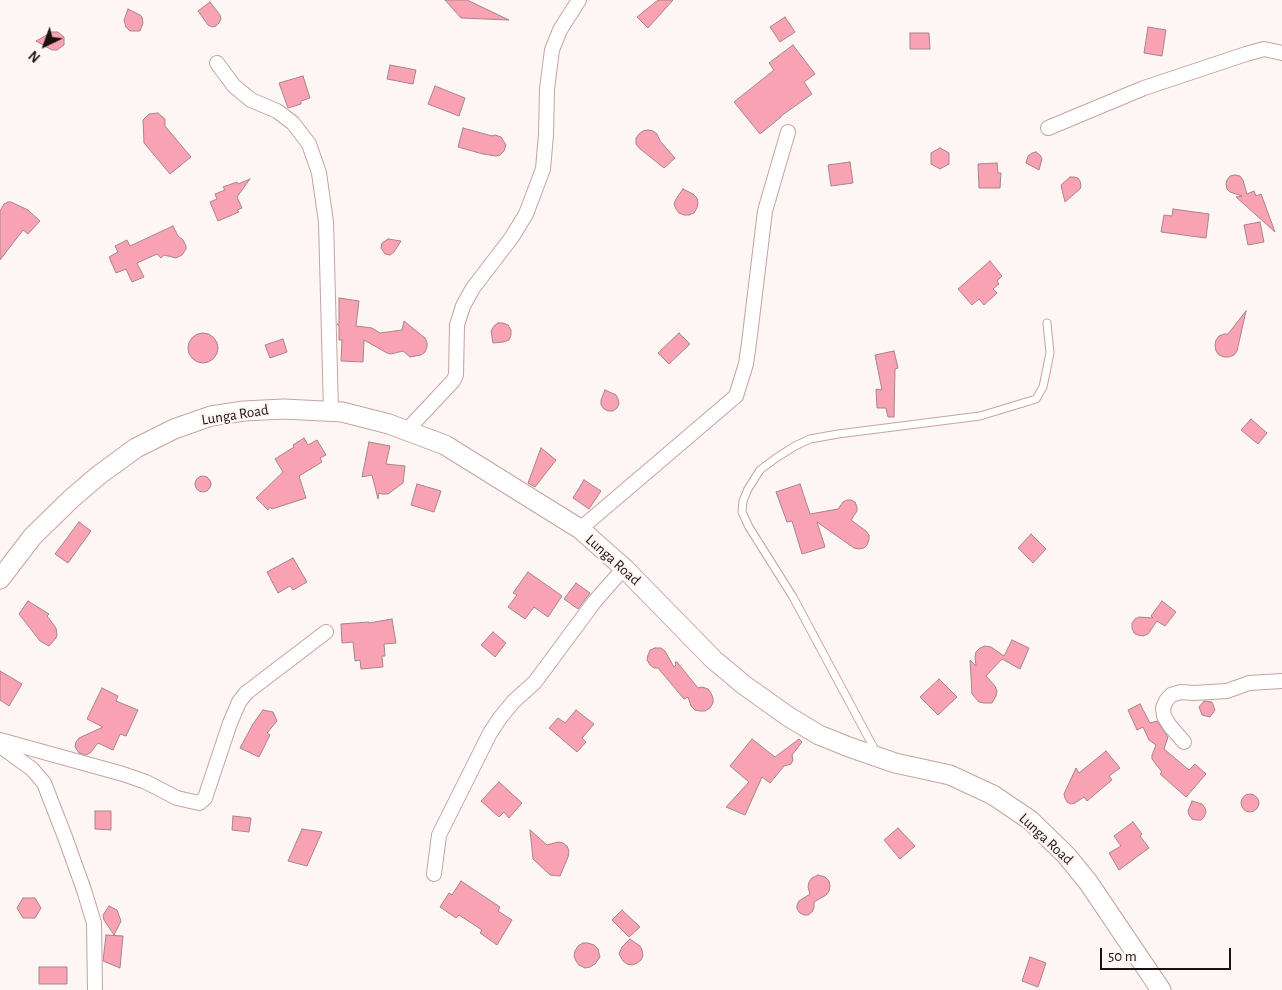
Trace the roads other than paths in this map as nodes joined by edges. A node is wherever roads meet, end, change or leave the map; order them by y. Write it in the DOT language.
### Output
graph roads {
  1 [pos="579,0"];
  2 [pos="1282,53"];
  3 [pos="217,63"];
  4 [pos="1048,128"];
  5 [pos="788,132"];
  6 [pos="1047,323"];
  7 [pos="331,411"];
  8 [pos="407,430"];
  9 [pos="580,529"];
  10 [pos="624,568"];
  11 [pos="0,579"];
  12 [pos="326,632"];
  13 [pos="1282,681"];
  14 [pos="0,740"];
  15 [pos="1184,742"];
  16 [pos="0,746"];
  17 [pos="878,757"];
  18 [pos="434,874"];
  19 [pos="95,990"];
  20 [pos="1161,990"];
  1 -- 8 [label="street"];
  2 -- 4 [label="street"];
  3 -- 7 [label="street"];
  5 -- 9 [label="street"];
  6 -- 17 [label="lane"];
  7 -- 8 [label="street, Lunga Road"];
  7 -- 11 [label="street, Lunga Road"];
  8 -- 9 [label="street, Lunga Road"];
  9 -- 10 [label="street, Lunga Road"];
  10 -- 17 [label="street, Lunga Road"];
  10 -- 18 [label="street"];
  12 -- 14 [label="street"];
  13 -- 15 [label="street"];
  16 -- 19 [label="street"];
  17 -- 20 [label="street, Lunga Road"];
}
